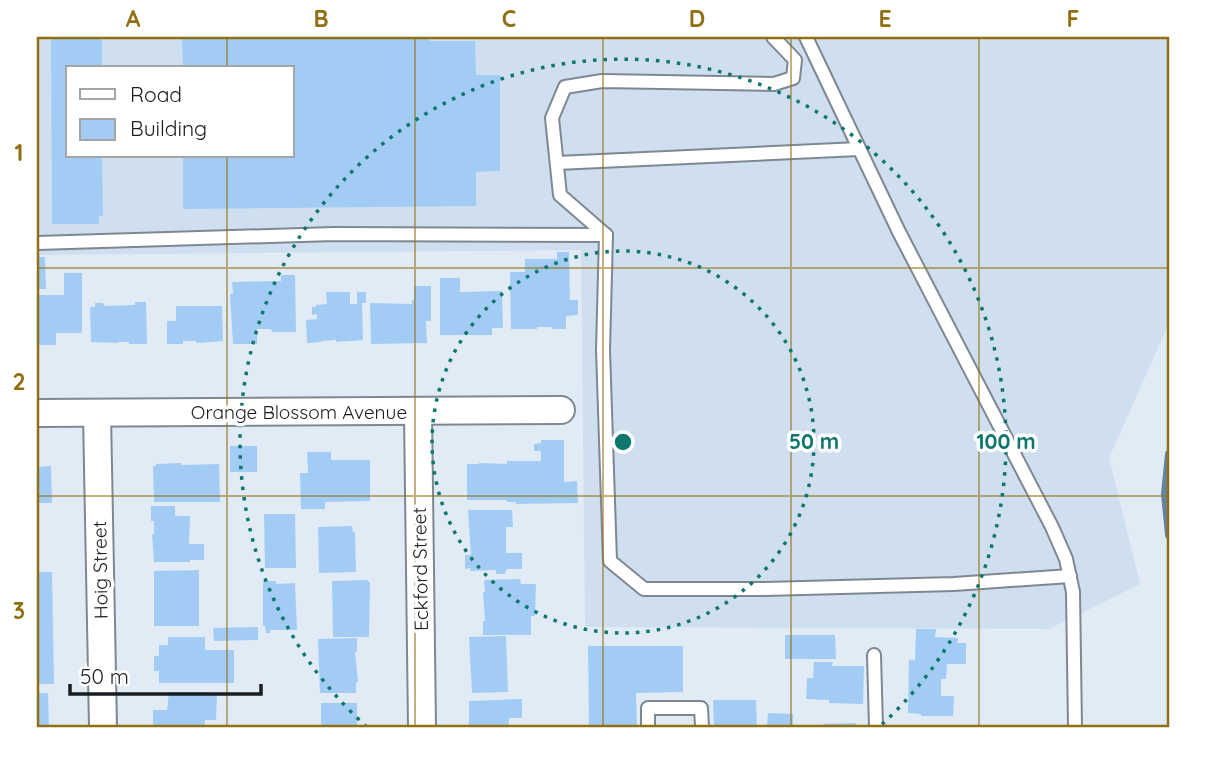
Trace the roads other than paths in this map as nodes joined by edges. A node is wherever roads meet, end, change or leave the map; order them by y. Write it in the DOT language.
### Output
graph roads {
  1 [pos="773,37"];
  2 [pos="806,37"];
  3 [pos="859,149"];
  4 [pos="557,163"];
  5 [pos="606,235"];
  6 [pos="37,243"];
  7 [pos="561,410"];
  8 [pos="418,412"];
  9 [pos="37,414"];
  10 [pos="97,414"];
  11 [pos="1070,576"];
  12 [pos="874,655"];
  13 [pos="103,727"];
  14 [pos="422,727"];
  15 [pos="648,727"];
  16 [pos="702,727"];
  17 [pos="876,727"];
  18 [pos="1075,727"];
  1 -- 4 [label="lane"];
  2 -- 3 [label="lane"];
  3 -- 4 [label="lane"];
  3 -- 11 [label="lane"];
  4 -- 5 [label="lane"];
  5 -- 6 [label="lane"];
  5 -- 11 [label="lane"];
  7 -- 8 [label="street, Orange Blossom Avenue"];
  8 -- 10 [label="street, Orange Blossom Avenue"];
  8 -- 14 [label="street, Eckford Street"];
  9 -- 10 [label="street, Orange Blossom Avenue"];
  10 -- 13 [label="street, Hoig Street"];
  11 -- 18 [label="lane"];
  12 -- 17 [label="lane"];
  15 -- 16 [label="lane"];
}
